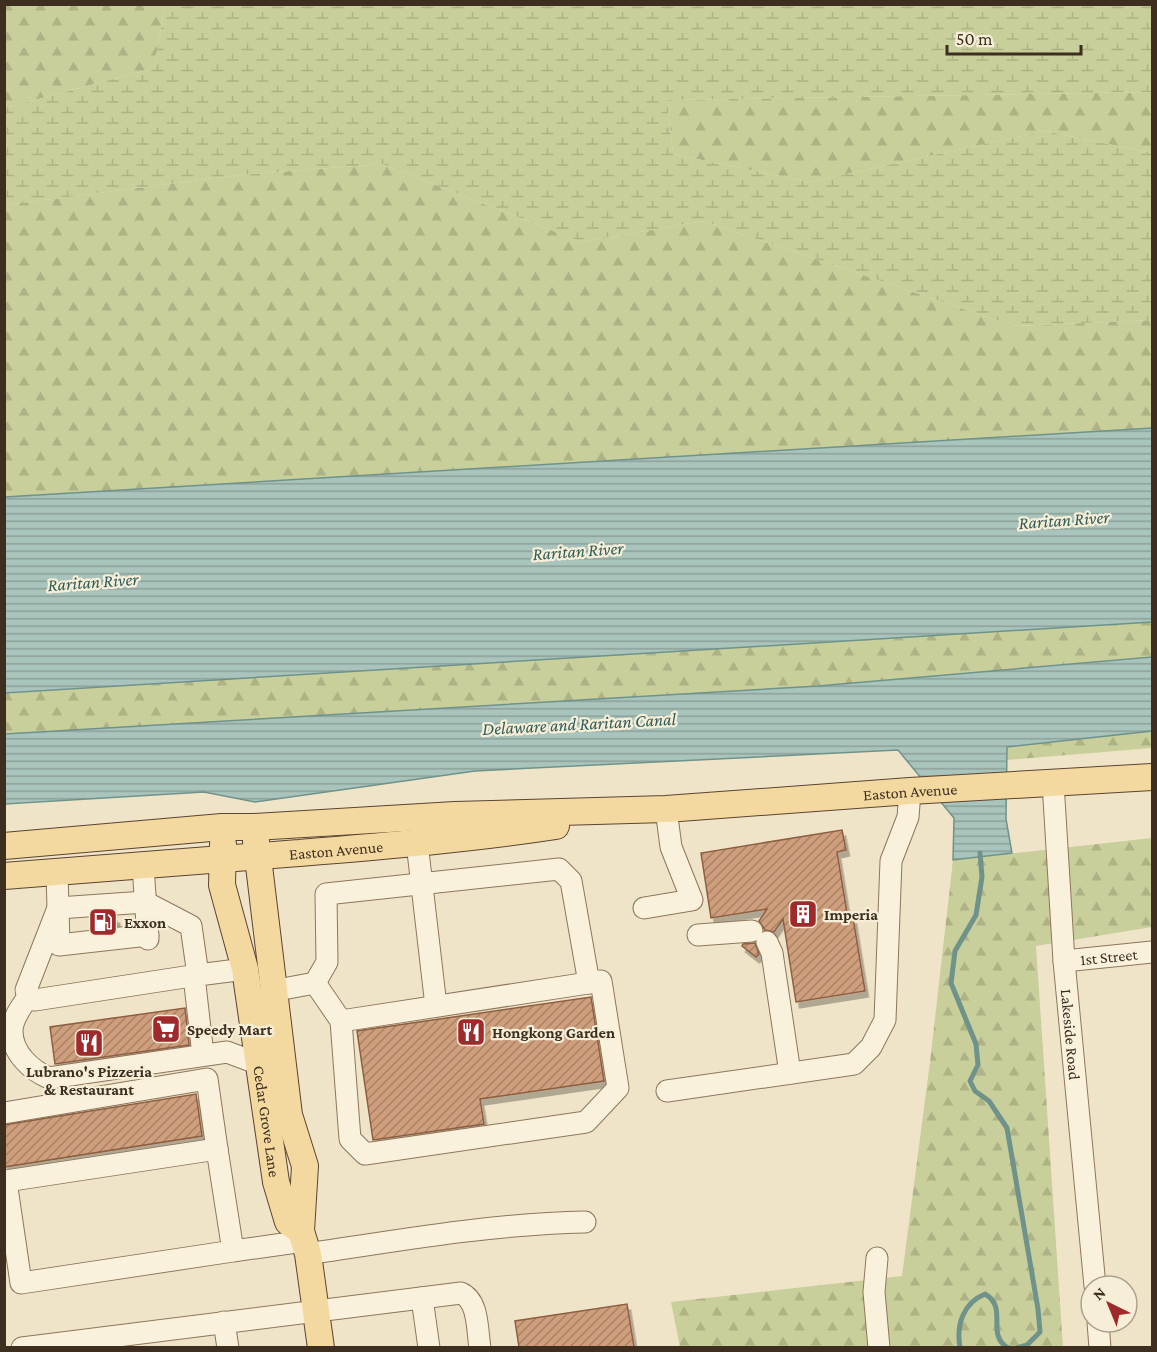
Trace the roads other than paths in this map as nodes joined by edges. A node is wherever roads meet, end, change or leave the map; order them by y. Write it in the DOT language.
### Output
graph roads {
  1 [pos="1152,777"];
  2 [pos="1053,783"];
  3 [pos="910,791"];
  4 [pos="666,809"];
  5 [pos="222,827"];
  6 [pos="254,827"];
  7 [pos="417,843"];
  8 [pos="4,846"];
  9 [pos="257,857"];
  10 [pos="224,861"];
  11 [pos="143,866"];
  12 [pos="57,872"];
  13 [pos="4,876"];
  14 [pos="422,884"];
  15 [pos="644,908"];
  16 [pos="59,919"];
  17 [pos="147,922"];
  18 [pos="698,935"];
  19 [pos="1152,952"];
  20 [pos="1064,961"];
  21 [pos="245,969"];
  22 [pos="196,975"];
  23 [pos="315,983"];
  24 [pos="589,983"];
  25 [pos="272,991"];
  26 [pos="28,997"];
  27 [pos="436,1006"];
  28 [pos="341,1021"];
  29 [pos="203,1055"];
  30 [pos="259,1064"];
  31 [pos="790,1073"];
  32 [pos="667,1091"];
  33 [pos="4,1113"];
  34 [pos="217,1149"];
  35 [pos="5,1181"];
  36 [pos="585,1222"];
  37 [pos="305,1242"];
  38 [pos="232,1251"];
  39 [pos="877,1258"];
  40 [pos="1094,1274"];
  41 [pos="422,1298"];
  42 [pos="316,1311"];
  43 [pos="224,1322"];
  44 [pos="22,1347"];
  45 [pos="228,1347"];
  46 [pos="321,1347"];
  47 [pos="429,1347"];
  48 [pos="480,1347"];
  49 [pos="879,1347"];
  1 -- 2 [label="main road, Easton Avenue"];
  2 -- 3 [label="main road, Easton Avenue"];
  2 -- 20 [label="street, Lakeside Road"];
  3 -- 4 [label="main road, Easton Avenue"];
  3 -- 31 [label="street"];
  4 -- 6 [label="main road, Easton Avenue"];
  4 -- 7 [label="main road, Easton Avenue"];
  4 -- 15 [label="street"];
  5 -- 6 [label="main road, Easton Avenue"];
  5 -- 8 [label="main road, Easton Avenue"];
  5 -- 10 [label="main road, Cedar Grove Lane"];
  6 -- 9 [label="main road, Cedar Grove Lane"];
  7 -- 9 [label="main road, Easton Avenue"];
  7 -- 14 [label="street"];
  9 -- 10 [label="main road, Easton Avenue"];
  9 -- 25 [label="main road, Cedar Grove Lane"];
  10 -- 11 [label="main road, Easton Avenue"];
  10 -- 21 [label="main road, Cedar Grove Lane"];
  11 -- 12 [label="main road, Easton Avenue"];
  11 -- 17 [label="street"];
  12 -- 13 [label="main road, Easton Avenue"];
  12 -- 16 [label="street"];
  14 -- 23 [label="street"];
  14 -- 24 [label="street"];
  14 -- 27 [label="street"];
  16 -- 17 [label="street"];
  16 -- 17 [label="street"];
  16 -- 26 [label="street"];
  17 -- 22 [label="street"];
  18 -- 31 [label="street"];
  19 -- 20 [label="street, 1st Street"];
  20 -- 40 [label="street, Lakeside Road"];
  21 -- 22 [label="street"];
  21 -- 30 [label="main road, Cedar Grove Lane"];
  22 -- 26 [label="street"];
  22 -- 29 [label="street"];
  23 -- 25 [label="street"];
  23 -- 28 [label="street"];
  24 -- 27 [label="street"];
  24 -- 28 [label="street"];
  25 -- 37 [label="main road, Cedar Grove Lane"];
  26 -- 29 [label="street"];
  27 -- 28 [label="street"];
  29 -- 30 [label="street"];
  30 -- 37 [label="main road, Cedar Grove Lane"];
  31 -- 32 [label="street"];
  33 -- 34 [label="street"];
  34 -- 35 [label="street"];
  34 -- 38 [label="street"];
  35 -- 38 [label="street"];
  36 -- 37 [label="street"];
  37 -- 38 [label="street"];
  37 -- 42 [label="main road, Cedar Grove Lane"];
  39 -- 49 [label="street"];
  41 -- 42 [label="street"];
  41 -- 47 [label="street"];
  41 -- 48 [label="street"];
  42 -- 43 [label="street"];
  42 -- 46 [label="main road, Cedar Grove Lane"];
  43 -- 44 [label="street"];
  43 -- 45 [label="street"];
}
